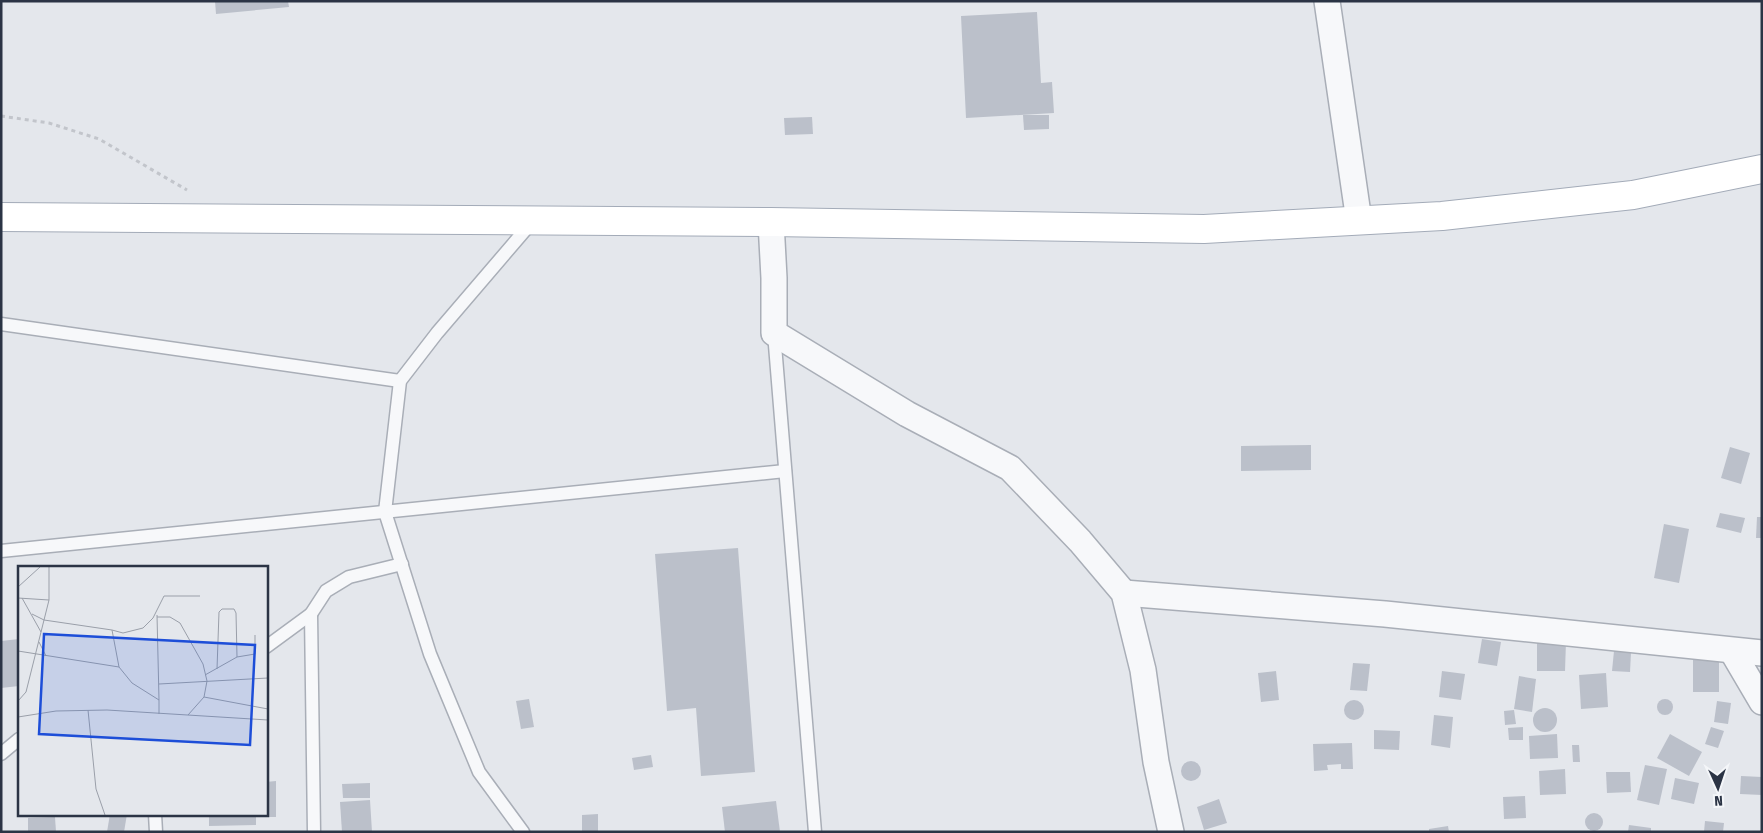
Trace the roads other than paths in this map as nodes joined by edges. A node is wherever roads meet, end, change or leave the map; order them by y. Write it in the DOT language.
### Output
graph roads {
  1 [pos="1327,1"];
  2 [pos="1762,169"];
  3 [pos="1,218"];
  4 [pos="533,220"];
  5 [pos="1359,220"];
  6 [pos="771,222"];
  7 [pos="1,324"];
  8 [pos="774,333"];
  9 [pos="400,381"];
  10 [pos="785,471"];
  11 [pos="385,512"];
  12 [pos="1,551"];
  13 [pos="402,564"];
  14 [pos="1124,593"];
  15 [pos="311,614"];
  16 [pos="268,646"];
  17 [pos="1732,651"];
  18 [pos="1762,653"];
  19 [pos="1762,702"];
  20 [pos="18,740"];
  21 [pos="1,754"];
  22 [pos="155,816"];
  23 [pos="156,832"];
  24 [pos="314,832"];
  25 [pos="523,832"];
  26 [pos="815,832"];
  27 [pos="1171,832"];
  1 -- 5 [label="street"];
  2 -- 5 [label="main road"];
  3 -- 4 [label="main road"];
  4 -- 6 [label="main road"];
  4 -- 9 [label="lane"];
  5 -- 6 [label="main road"];
  6 -- 8 [label="street"];
  7 -- 9 [label="lane"];
  8 -- 10 [label="lane"];
  8 -- 14 [label="street"];
  9 -- 11 [label="lane"];
  10 -- 11 [label="lane"];
  10 -- 26 [label="lane"];
  11 -- 12 [label="lane"];
  11 -- 13 [label="lane"];
  13 -- 15 [label="lane"];
  13 -- 25 [label="lane"];
  14 -- 17 [label="street"];
  14 -- 27 [label="street"];
  15 -- 16 [label="lane"];
  15 -- 24 [label="lane"];
  17 -- 18 [label="street"];
  17 -- 19 [label="street"];
  20 -- 21 [label="lane"];
  22 -- 23 [label="lane"];
}
